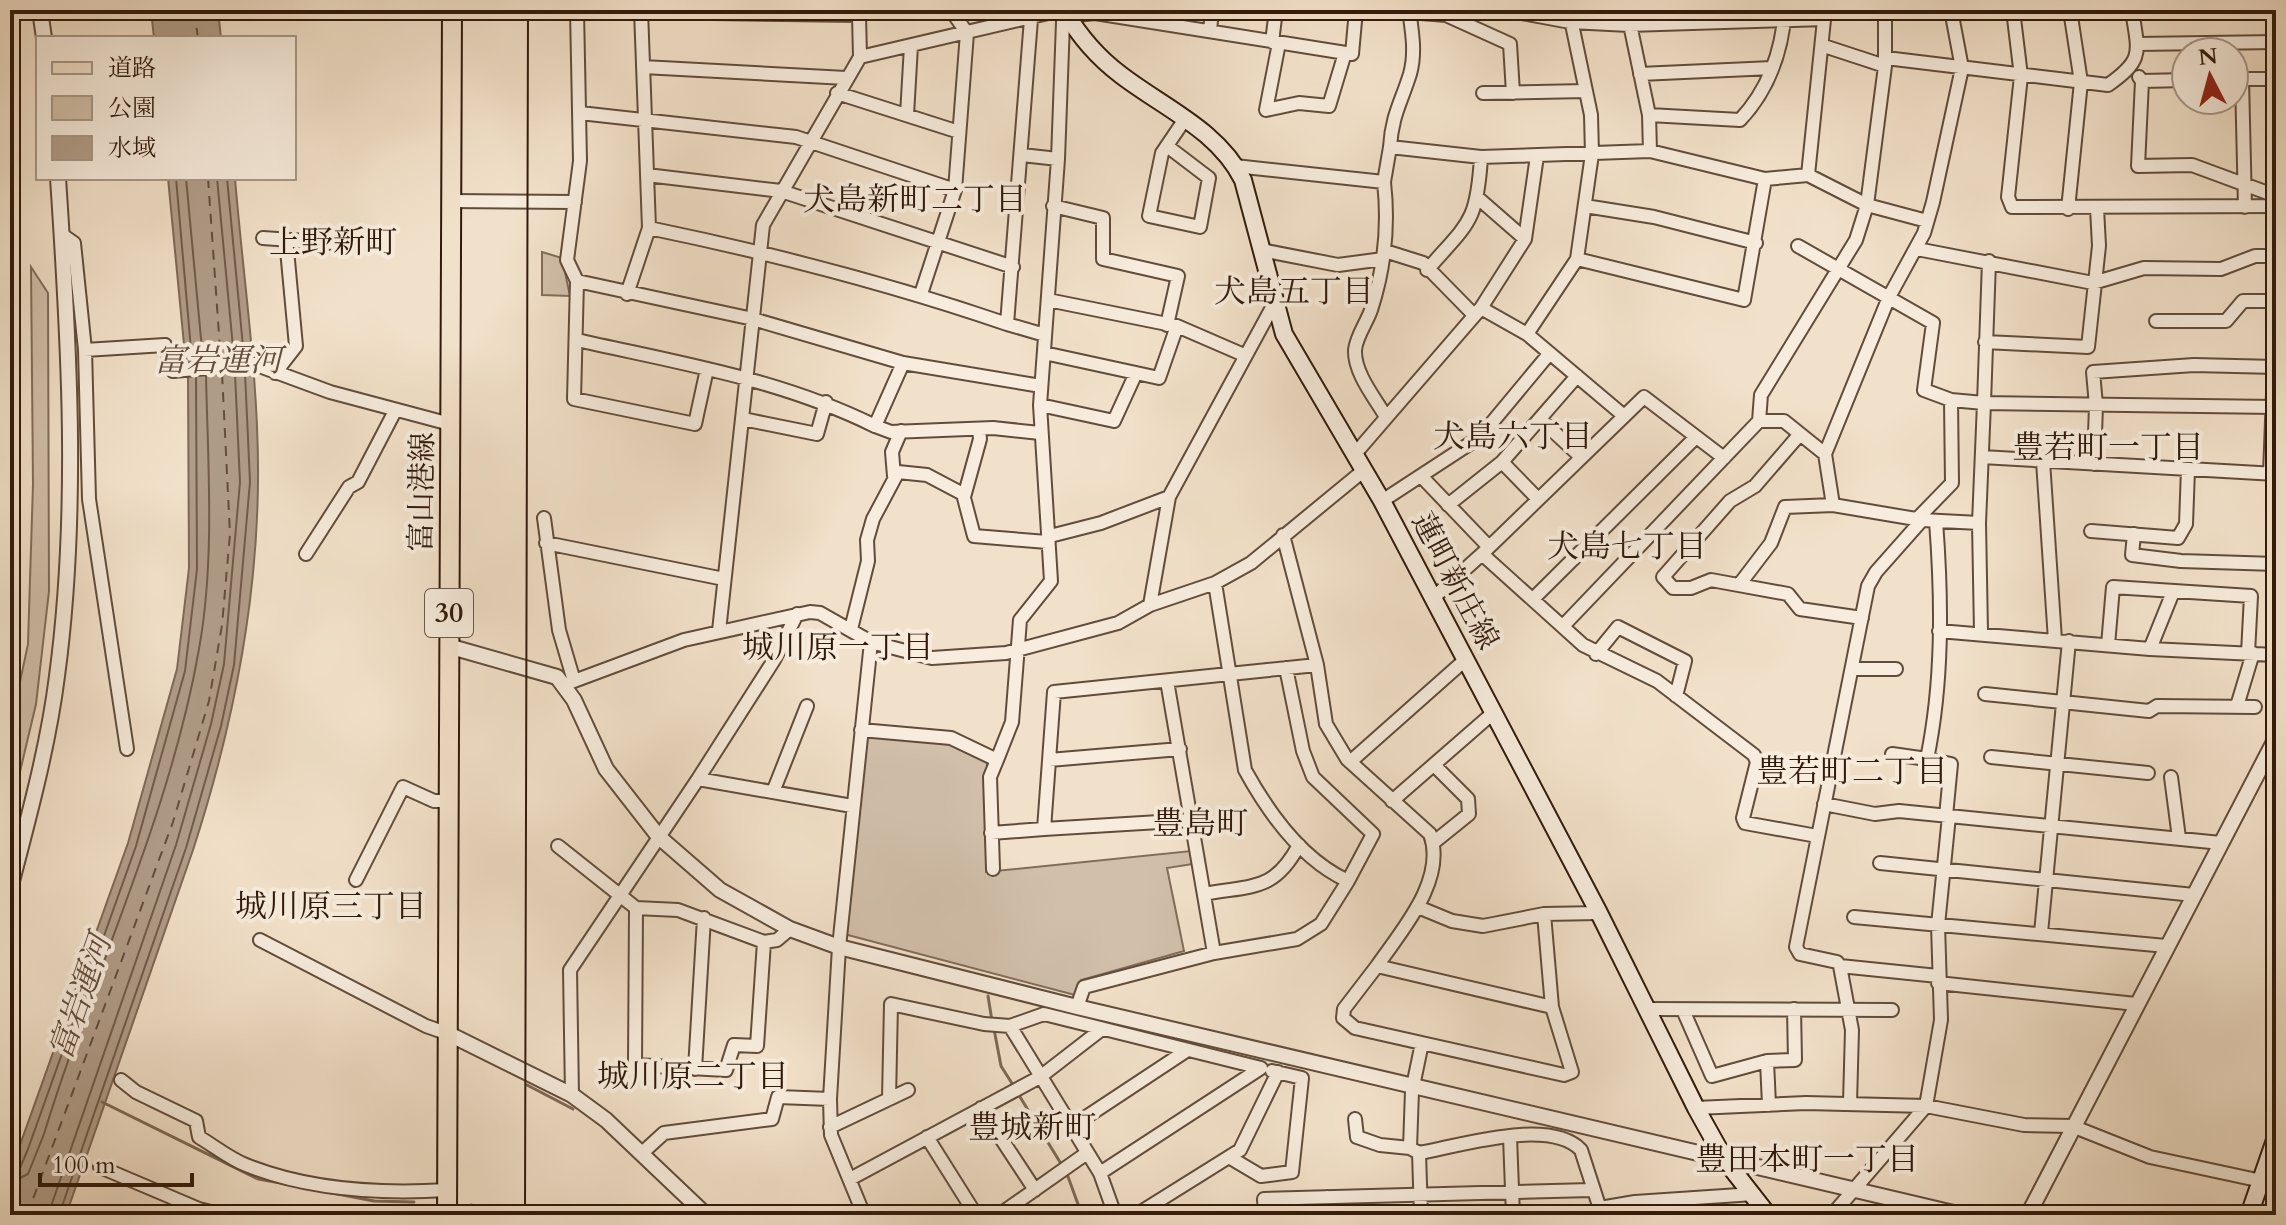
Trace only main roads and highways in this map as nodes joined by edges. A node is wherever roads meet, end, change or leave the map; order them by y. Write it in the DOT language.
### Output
graph roads {
  1 [pos="452,10"];
  2 [pos="1064,12"];
  3 [pos="2276,1137"];
  4 [pos="2270,1177"];
  5 [pos="447,1215"];
  6 [pos="1768,1215"];
  7 [pos="2249,1215"];
  8 [pos="2260,1215"];
  1 -- 5 [label="main road, 富山港線 / 30"];
  2 -- 6 [label="main road, 蓮町新庄線"];
  3 -- 4 [label="main road"];
  4 -- 7 [label="main road"];
  4 -- 8 [label="main road"];
}
